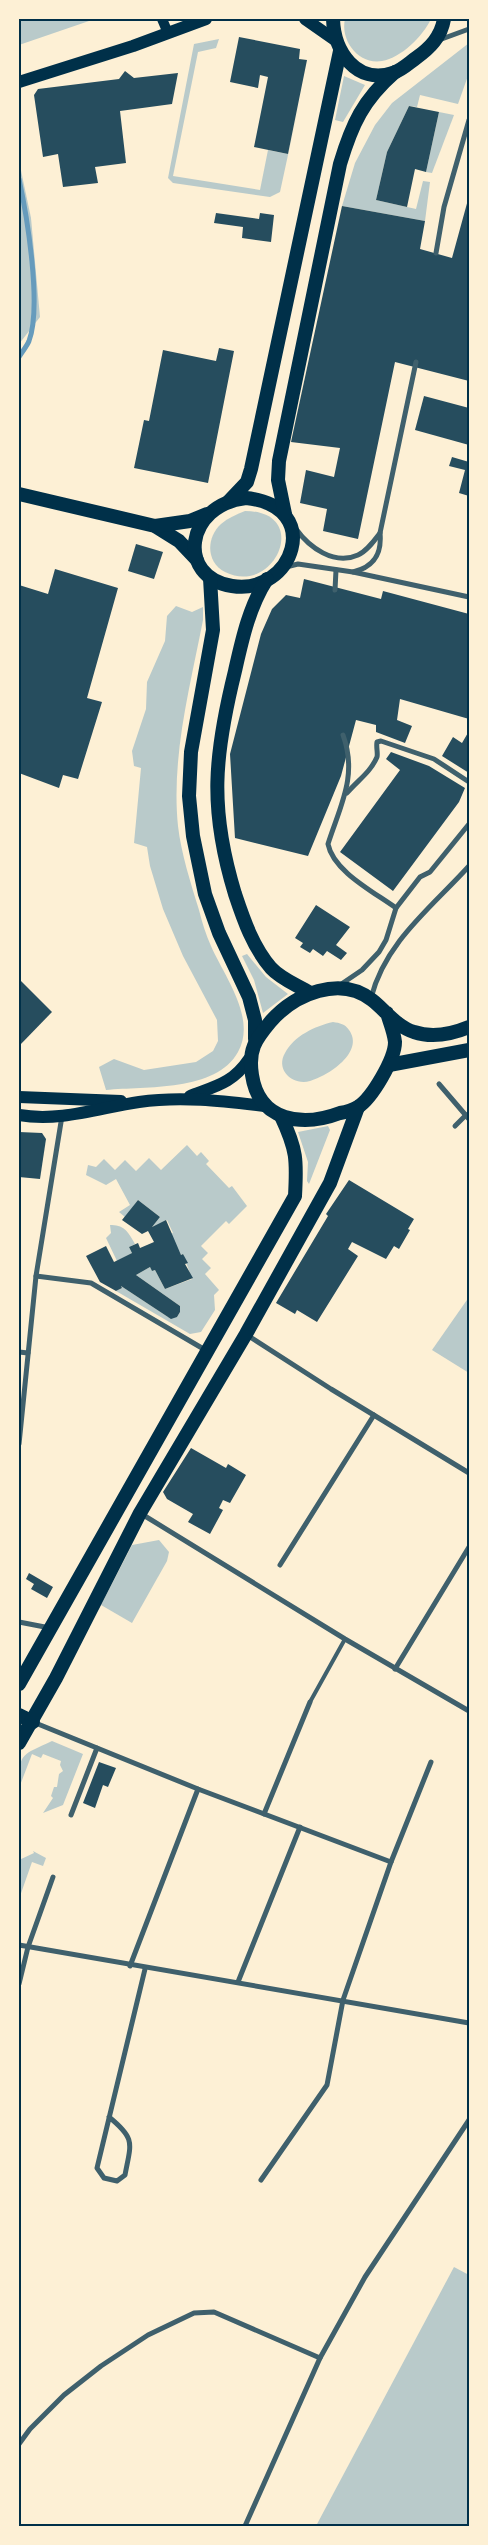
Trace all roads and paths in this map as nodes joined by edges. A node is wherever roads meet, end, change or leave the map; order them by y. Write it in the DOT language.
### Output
graph roads {
  1 [pos="162,19"];
  2 [pos="201,19"];
  3 [pos="305,19"];
  4 [pos="333,19"];
  5 [pos="444,19"];
  6 [pos="469,30"];
  7 [pos="168,33"];
  8 [pos="434,42"];
  9 [pos="337,46"];
  10 [pos="395,72"];
  11 [pos="19,82"];
  12 [pos="469,120"];
  13 [pos="436,253"];
  14 [pos="416,362"];
  15 [pos="19,494"];
  16 [pos="229,501"];
  17 [pos="212,511"];
  18 [pos="288,518"];
  19 [pos="155,526"];
  20 [pos="380,533"];
  21 [pos="199,563"];
  22 [pos="282,567"];
  23 [pos="336,570"];
  24 [pos="353,572"];
  25 [pos="210,578"];
  26 [pos="267,579"];
  27 [pos="335,590"];
  28 [pos="469,597"];
  29 [pos="343,735"];
  30 [pos="469,782"];
  31 [pos="346,793"];
  32 [pos="469,824"];
  33 [pos="469,866"];
  34 [pos="396,908"];
  35 [pos="336,988"];
  36 [pos="310,992"];
  37 [pos="370,999"];
  38 [pos="387,1013"];
  39 [pos="469,1019"];
  40 [pos="464,1030"];
  41 [pos="255,1039"];
  42 [pos="469,1050"];
  43 [pos="249,1058"];
  44 [pos="389,1065"];
  45 [pos="439,1084"];
  46 [pos="19,1097"];
  47 [pos="187,1097"];
  48 [pos="140,1102"];
  49 [pos="264,1106"];
  50 [pos="358,1107"];
  51 [pos="19,1115"];
  52 [pos="62,1116"];
  53 [pos="281,1116"];
  54 [pos="468,1117"];
  55 [pos="455,1126"];
  56 [pos="36,1276"];
  57 [pos="246,1334"];
  58 [pos="19,1352"];
  59 [pos="208,1352"];
  60 [pos="28,1353"];
  61 [pos="374,1415"];
  62 [pos="19,1444"];
  63 [pos="469,1473"];
  64 [pos="140,1513"];
  65 [pos="469,1547"];
  66 [pos="280,1565"];
  67 [pos="19,1622"];
  68 [pos="51,1628"];
  69 [pos="345,1640"];
  70 [pos="395,1669"];
  71 [pos="19,1684"];
  72 [pos="310,1702"];
  73 [pos="469,1710"];
  74 [pos="19,1715"];
  75 [pos="33,1722"];
  76 [pos="19,1743"];
  77 [pos="97,1748"];
  78 [pos="431,1762"];
  79 [pos="198,1789"];
  80 [pos="264,1814"];
  81 [pos="71,1816"];
  82 [pos="300,1827"];
  83 [pos="391,1862"];
  84 [pos="53,1877"];
  85 [pos="19,1945"];
  86 [pos="28,1947"];
  87 [pos="130,1966"];
  88 [pos="145,1969"];
  89 [pos="238,1982"];
  90 [pos="19,1984"];
  91 [pos="342,2000"];
  92 [pos="469,2024"];
  93 [pos="108,2117"];
  94 [pos="469,2120"];
  95 [pos="261,2180"];
  96 [pos="320,2358"];
  97 [pos="19,2444"];
  98 [pos="245,2526"];
  1 -- 7 [label="main road"];
  2 -- 7 [label="main road"];
  3 -- 9 [label="main road"];
  4 -- 9 [label="highway"];
  5 -- 8 [label="highway"];
  6 -- 8 [label="street"];
  7 -- 11 [label="main road"];
  8 -- 10 [label="highway"];
  9 -- 10 [label="highway"];
  9 -- 16 [label="highway"];
  10 -- 18 [label="highway"];
  12 -- 13 [label="street"];
  14 -- 20 [label="street"];
  15 -- 19 [label="highway"];
  16 -- 17 [label="highway"];
  16 -- 18 [label="highway"];
  17 -- 19 [label="highway"];
  17 -- 21 [label="highway"];
  18 -- 20 [label="street"];
  18 -- 22 [label="highway"];
  19 -- 21 [label="highway"];
  20 -- 24 [label="street"];
  21 -- 25 [label="highway"];
  22 -- 23 [label="street"];
  22 -- 26 [label="highway"];
  23 -- 24 [label="street"];
  23 -- 27 [label="street"];
  24 -- 28 [label="street"];
  25 -- 26 [label="highway"];
  25 -- 41 [label="highway"];
  26 -- 36 [label="highway"];
  29 -- 31 [label="street"];
  30 -- 31 [label="street"];
  31 -- 34 [label="street"];
  32 -- 34 [label="street"];
  33 -- 37 [label="street"];
  34 -- 35 [label="street"];
  35 -- 36 [label="highway"];
  35 -- 37 [label="highway"];
  36 -- 41 [label="highway"];
  37 -- 38 [label="highway"];
  38 -- 40 [label="highway"];
  38 -- 44 [label="highway"];
  39 -- 40 [label="street"];
  41 -- 43 [label="highway"];
  42 -- 44 [label="highway"];
  43 -- 47 [label="main road"];
  43 -- 49 [label="highway"];
  44 -- 50 [label="highway"];
  45 -- 54 [label="street"];
  46 -- 48 [label="main road"];
  47 -- 48 [label="main road"];
  47 -- 49 [label="main road"];
  48 -- 52 [label="main road"];
  49 -- 53 [label="highway"];
  50 -- 53 [label="highway"];
  50 -- 57 [label="highway"];
  51 -- 52 [label="main road"];
  52 -- 56 [label="street"];
  53 -- 59 [label="highway"];
  54 -- 55 [label="street"];
  56 -- 59 [label="street"];
  56 -- 60 [label="street"];
  57 -- 61 [label="street"];
  57 -- 64 [label="highway"];
  58 -- 60 [label="street"];
  59 -- 68 [label="highway"];
  60 -- 62 [label="street"];
  61 -- 63 [label="street"];
  61 -- 66 [label="street"];
  64 -- 69 [label="street"];
  64 -- 75 [label="highway"];
  65 -- 70 [label="street"];
  67 -- 68 [label="street"];
  68 -- 71 [label="highway"];
  69 -- 70 [label="street"];
  69 -- 72 [label="lane"];
  70 -- 73 [label="street"];
  72 -- 80 [label="street"];
  74 -- 75 [label="highway"];
  75 -- 76 [label="highway"];
  75 -- 77 [label="street"];
  77 -- 79 [label="street"];
  77 -- 81 [label="street"];
  78 -- 83 [label="street"];
  79 -- 80 [label="street"];
  79 -- 87 [label="street"];
  80 -- 82 [label="street"];
  82 -- 83 [label="street"];
  82 -- 89 [label="street"];
  83 -- 91 [label="street"];
  84 -- 86 [label="street"];
  85 -- 86 [label="street"];
  86 -- 87 [label="street"];
  86 -- 90 [label="street"];
  87 -- 88 [label="street"];
  88 -- 89 [label="street"];
  88 -- 93 [label="street"];
  89 -- 91 [label="street"];
  91 -- 92 [label="street"];
  91 -- 95 [label="street"];
  93 -- 93 [label="street"];
  94 -- 96 [label="street"];
  96 -- 97 [label="street"];
  96 -- 98 [label="street"];
}
